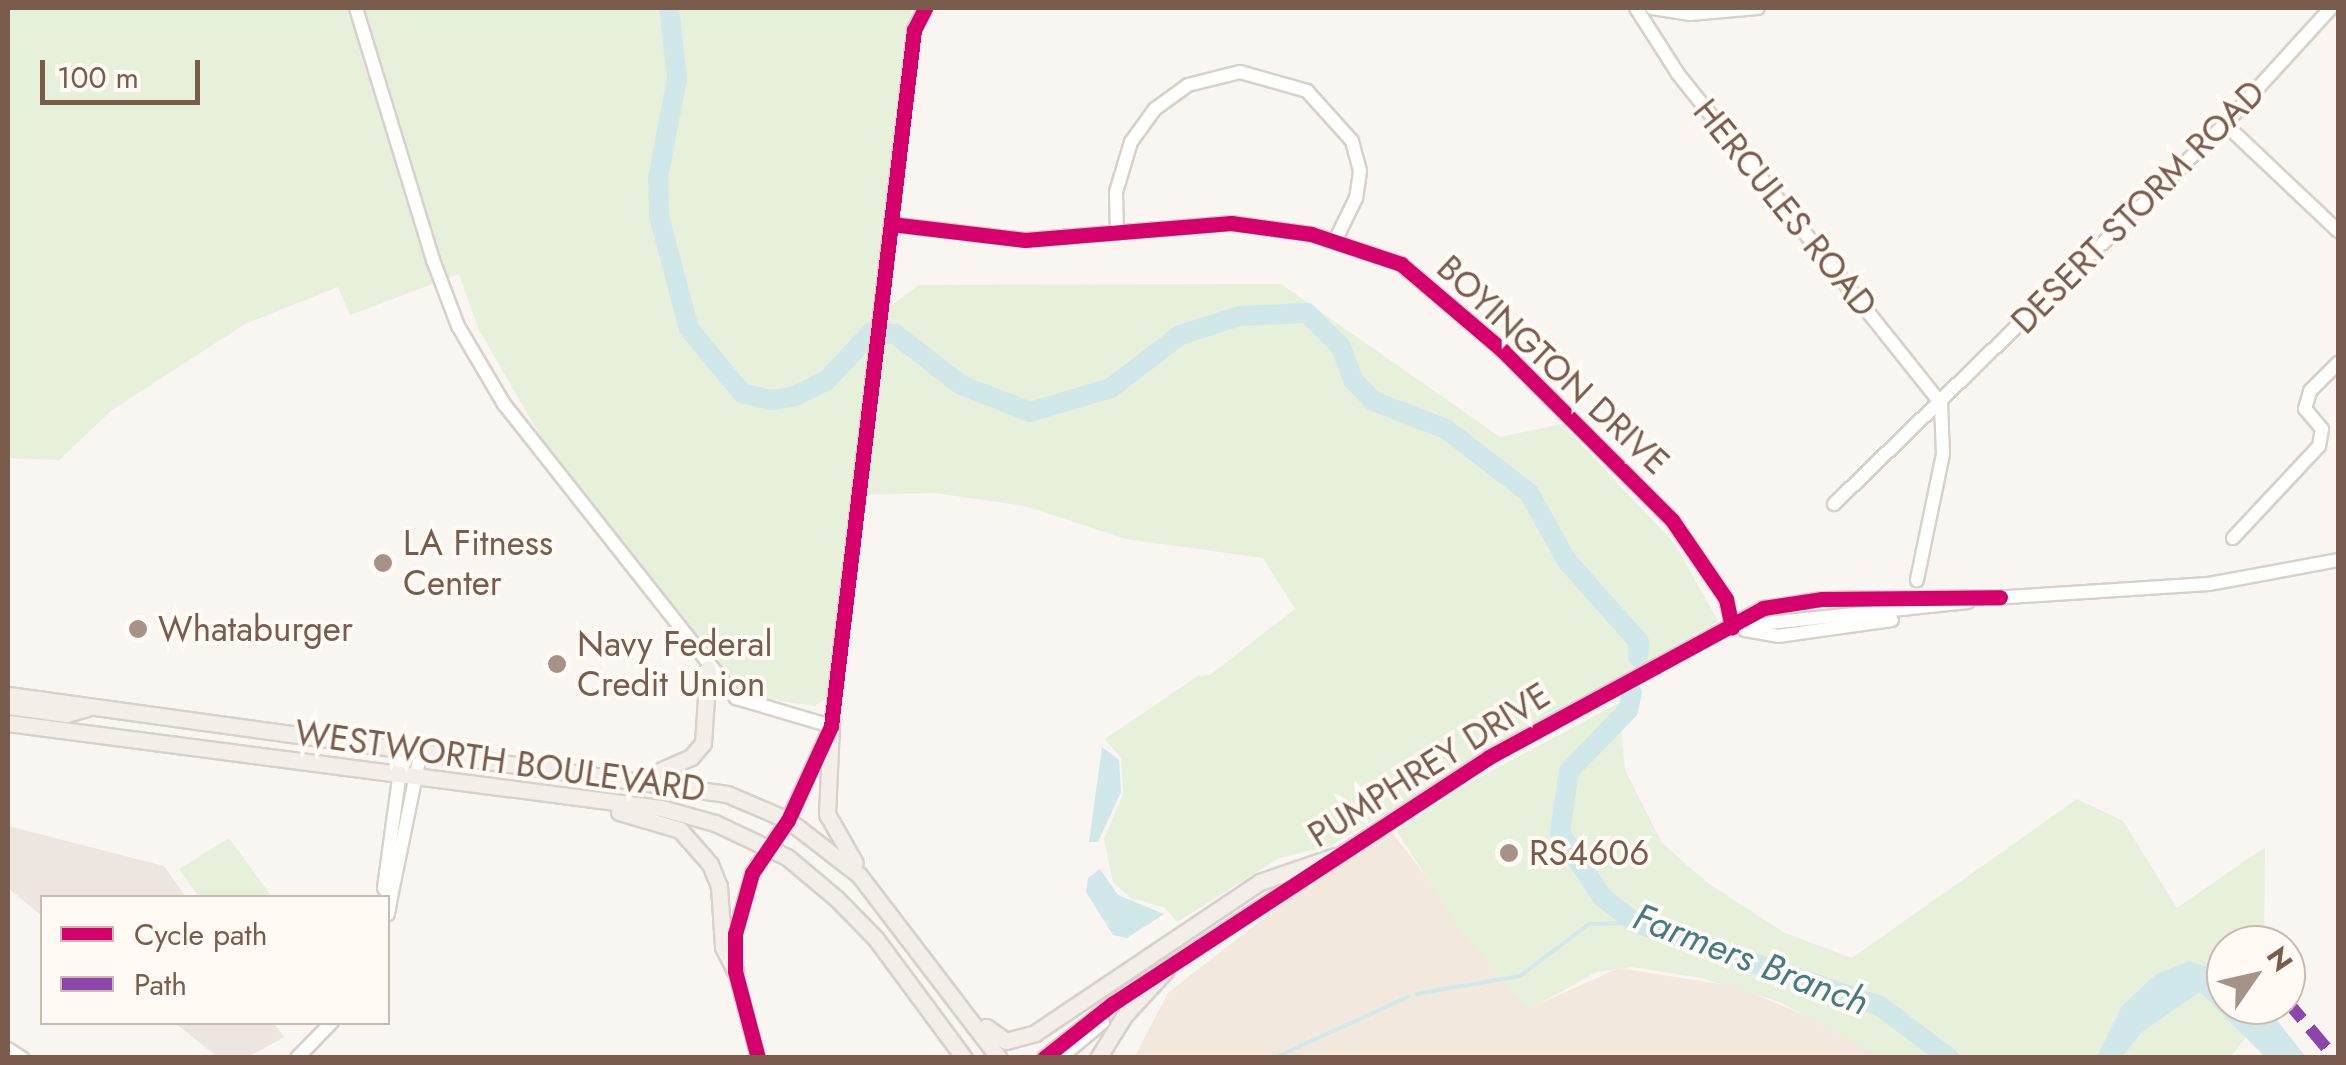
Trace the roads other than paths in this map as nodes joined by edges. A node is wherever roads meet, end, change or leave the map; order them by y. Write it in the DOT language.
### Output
graph roads {
  1 [pos="356,8"];
  2 [pos="925,8"];
  3 [pos="1636,8"];
  4 [pos="1652,8"];
  5 [pos="1758,8"];
  6 [pos="2331,8"];
  7 [pos="2225,124"];
  8 [pos="891,224"];
  9 [pos="2338,232"];
  10 [pos="1117,233"];
  11 [pos="1335,240"];
  12 [pos="2338,363"];
  13 [pos="1941,404"];
  14 [pos="1834,504"];
  15 [pos="2233,538"];
  16 [pos="2338,560"];
  17 [pos="1916,580"];
  18 [pos="2000,597"];
  19 [pos="1732,627"];
  20 [pos="708,668"];
  21 [pos="8,695"];
  22 [pos="8,706"];
  23 [pos="90,706"];
  24 [pos="8,723"];
  25 [pos="249,726"];
  26 [pos="832,726"];
  27 [pos="123,737"];
  28 [pos="412,750"];
  29 [pos="407,774"];
  30 [pos="644,778"];
  31 [pos="564,795"];
  32 [pos="788,820"];
  33 [pos="767,844"];
  34 [pos="1335,856"];
  35 [pos="389,895"];
  36 [pos="877,895"];
  37 [pos="898,922"];
  38 [pos="876,939"];
  39 [pos="1166,970"];
  40 [pos="735,971"];
  41 [pos="947,986"];
  42 [pos="329,1025"];
  43 [pos="8,1049"];
  44 [pos="22,1058"];
  45 [pos="298,1058"];
  46 [pos="758,1058"];
  47 [pos="964,1058"];
  48 [pos="998,1058"];
  49 [pos="1044,1058"];
  50 [pos="1060,1058"];
  51 [pos="1098,1058"];
  1 -- 20 [label="street"];
  2 -- 8 [label="street"];
  3 -- 13 [label="street, HERCULES ROAD"];
  4 -- 5 [label="street"];
  6 -- 7 [label="street, DESERT STORM ROAD"];
  7 -- 9 [label="street"];
  7 -- 13 [label="street, DESERT STORM ROAD"];
  8 -- 10 [label="street, BOYINGTON DRIVE"];
  8 -- 26 [label="street"];
  10 -- 11 [label="street, BOYINGTON DRIVE"];
  10 -- 11 [label="street"];
  11 -- 19 [label="street, BOYINGTON DRIVE"];
  12 -- 15 [label="street"];
  13 -- 14 [label="street, DESERT STORM ROAD"];
  13 -- 17 [label="street"];
  16 -- 18 [label="street"];
  18 -- 19 [label="street"];
  18 -- 19 [label="street"];
  19 -- 34 [label="street, PUMPHREY DRIVE"];
  20 -- 26 [label="street"];
  20 -- 30 [label="main road"];
  21 -- 23 [label="main road, WESTWORTH BOULEVARD"];
  22 -- 23 [label="main road"];
  23 -- 25 [label="main road, WESTWORTH BOULEVARD"];
  24 -- 27 [label="main road, WESTWORTH BOULEVARD"];
  25 -- 27 [label="main road"];
  25 -- 28 [label="main road, WESTWORTH BOULEVARD"];
  26 -- 32 [label="street"];
  26 -- 36 [label="main road"];
  27 -- 29 [label="main road, WESTWORTH BOULEVARD"];
  28 -- 29 [label="street"];
  28 -- 30 [label="main road, WESTWORTH BOULEVARD"];
  29 -- 31 [label="main road, WESTWORTH BOULEVARD"];
  29 -- 35 [label="street"];
  30 -- 32 [label="main road, WESTWORTH BOULEVARD"];
  31 -- 33 [label="main road, WESTWORTH BOULEVARD"];
  31 -- 40 [label="main road"];
  32 -- 33 [label="street"];
  32 -- 36 [label="main road, WESTWORTH BOULEVARD"];
  33 -- 38 [label="main road, WESTWORTH BOULEVARD"];
  33 -- 40 [label="street"];
  34 -- 39 [label="street, PUMPHREY DRIVE"];
  34 -- 41 [label="main road"];
  36 -- 37 [label="main road, WESTWORTH BOULEVARD"];
  37 -- 38 [label="main road"];
  37 -- 41 [label="main road, WESTWORTH BOULEVARD"];
  38 -- 47 [label="main road, WESTWORTH BOULEVARD"];
  39 -- 49 [label="street"];
  39 -- 50 [label="street"];
  39 -- 51 [label="main road"];
  40 -- 46 [label="street"];
  41 -- 48 [label="main road, WESTWORTH BOULEVARD"];
  42 -- 45 [label="street"];
  43 -- 44 [label="street"];
}
